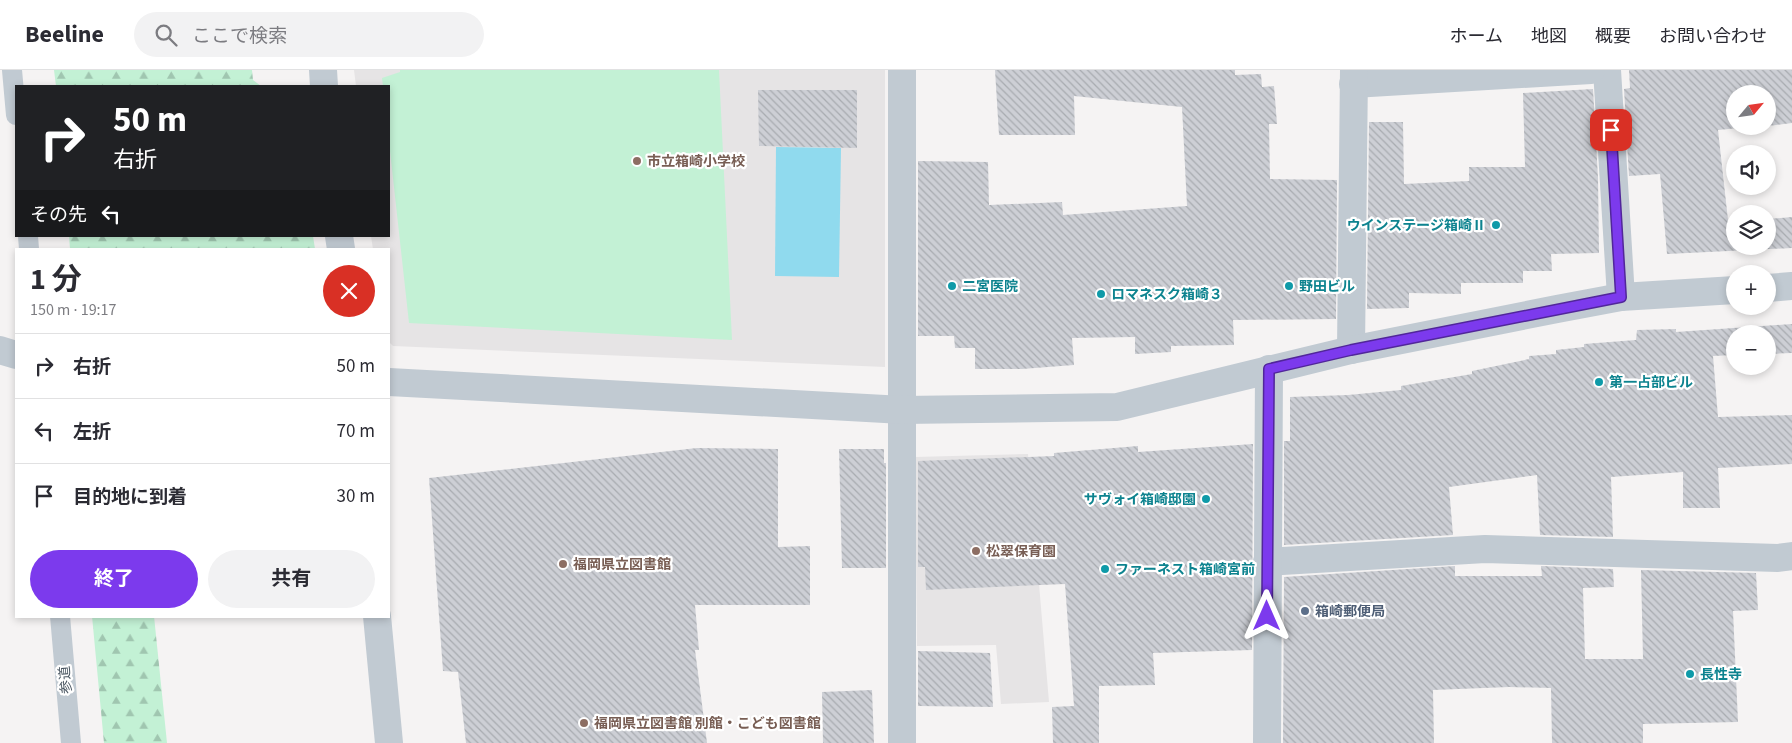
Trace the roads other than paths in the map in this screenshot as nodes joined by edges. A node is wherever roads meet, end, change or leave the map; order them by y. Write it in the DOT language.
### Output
graph roads {
  1 [pos="12,70"];
  2 [pos="322,70"];
  3 [pos="902,70"];
  4 [pos="1592,70"];
  5 [pos="1607,70"];
  6 [pos="1354,77"];
  7 [pos="324,85"];
  8 [pos="15,104"];
  9 [pos="1792,286"];
  10 [pos="1776,287"];
  11 [pos="1726,291"];
  12 [pos="1621,297"];
  13 [pos="0,350"];
  14 [pos="1351,350"];
  15 [pos="15,355"];
  16 [pos="1269,369"];
  17 [pos="390,382"];
  18 [pos="903,410"];
  19 [pos="1792,556"];
  20 [pos="1267,562"];
  21 [pos="60,618"];
  22 [pos="377,618"];
  23 [pos="71,743"];
  24 [pos="389,743"];
  25 [pos="902,743"];
  26 [pos="1267,743"];
  1 -- 8 [label="lane"];
  2 -- 7 [label="street"];
  3 -- 18 [label="street"];
  4 -- 6 [label="street"];
  5 -- 12 [label="street"];
  6 -- 14 [label="street"];
  9 -- 10 [label="street"];
  11 -- 12 [label="street"];
  12 -- 14 [label="street"];
  13 -- 15 [label="street"];
  14 -- 16 [label="street"];
  16 -- 18 [label="street"];
  16 -- 20 [label="street"];
  17 -- 18 [label="street"];
  18 -- 25 [label="street"];
  19 -- 20 [label="street"];
  20 -- 26 [label="street"];
  21 -- 23 [label="lane, 参道"];
  22 -- 24 [label="street"];
}
